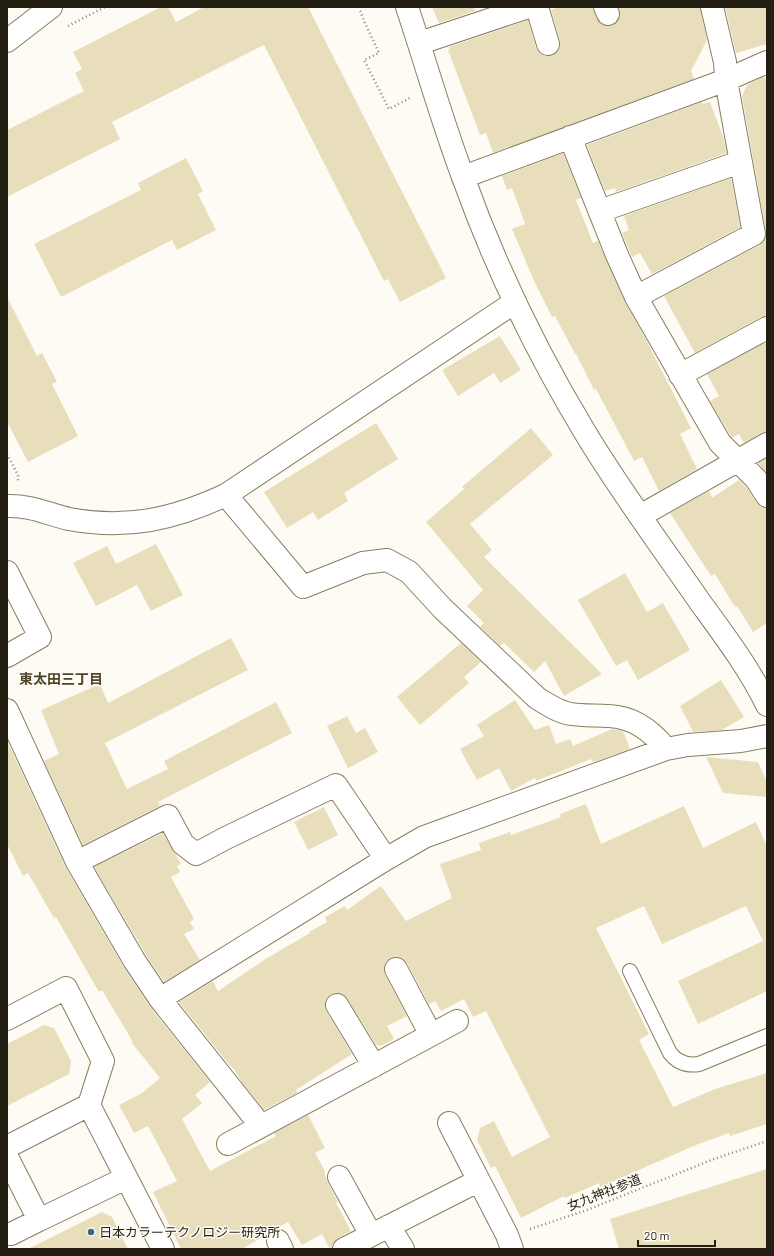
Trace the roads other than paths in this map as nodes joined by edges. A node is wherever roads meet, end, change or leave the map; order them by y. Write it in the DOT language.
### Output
graph roads {
  1 [pos="51,7"];
  2 [pos="407,7"];
  3 [pos="528,7"];
  4 [pos="537,7"];
  5 [pos="712,7"];
  6 [pos="7,41"];
  7 [pos="420,42"];
  8 [pos="548,44"];
  9 [pos="767,62"];
  10 [pos="726,80"];
  11 [pos="570,137"];
  12 [pos="740,162"];
  13 [pos="463,177"];
  14 [pos="600,211"];
  15 [pos="636,297"];
  16 [pos="515,302"];
  17 [pos="767,328"];
  18 [pos="680,375"];
  19 [pos="767,444"];
  20 [pos="738,461"];
  21 [pos="226,495"];
  22 [pos="767,496"];
  23 [pos="12,506"];
  24 [pos="640,516"];
  25 [pos="7,572"];
  26 [pos="7,656"];
  27 [pos="767,705"];
  28 [pos="7,710"];
  29 [pos="767,736"];
  30 [pos="666,749"];
  31 [pos="386,859"];
  32 [pos="77,862"];
  33 [pos="396,969"];
  34 [pos="630,971"];
  35 [pos="160,999"];
  36 [pos="338,1005"];
  37 [pos="7,1019"];
  38 [pos="457,1021"];
  39 [pos="431,1035"];
  40 [pos="767,1036"];
  41 [pos="374,1066"];
  42 [pos="89,1105"];
  43 [pos="449,1123"];
  44 [pos="261,1126"];
  45 [pos="228,1144"];
  46 [pos="7,1147"];
  47 [pos="7,1158"];
  48 [pos="339,1177"];
  49 [pos="126,1178"];
  50 [pos="478,1181"];
  51 [pos="39,1220"];
  52 [pos="380,1231"];
  53 [pos="11,1234"];
  54 [pos="518,1240"];
  55 [pos="163,1249"];
  56 [pos="344,1249"];
  57 [pos="403,1249"];
  1 -- 6 [label="street"];
  2 -- 7 [label="street"];
  3 -- 7 [label="street"];
  4 -- 8 [label="street"];
  5 -- 10 [label="street"];
  7 -- 13 [label="street"];
  9 -- 10 [label="street"];
  10 -- 11 [label="street"];
  10 -- 12 [label="street"];
  11 -- 13 [label="street"];
  11 -- 14 [label="street"];
  12 -- 14 [label="street"];
  12 -- 15 [label="street"];
  13 -- 16 [label="street"];
  14 -- 15 [label="street"];
  15 -- 18 [label="street"];
  16 -- 21 [label="street"];
  16 -- 24 [label="street"];
  17 -- 18 [label="street"];
  18 -- 20 [label="street"];
  19 -- 20 [label="street"];
  20 -- 22 [label="street"];
  20 -- 24 [label="street"];
  21 -- 23 [label="street"];
  21 -- 30 [label="street"];
  24 -- 27 [label="street"];
  25 -- 26 [label="street"];
  28 -- 32 [label="street"];
  29 -- 30 [label="street"];
  30 -- 31 [label="street"];
  31 -- 32 [label="street"];
  31 -- 35 [label="street"];
  32 -- 35 [label="street"];
  33 -- 39 [label="street"];
  34 -- 40 [label="lane"];
  35 -- 44 [label="street"];
  36 -- 41 [label="street"];
  37 -- 42 [label="street"];
  38 -- 39 [label="street"];
  39 -- 41 [label="street"];
  41 -- 44 [label="street"];
  42 -- 46 [label="street"];
  42 -- 49 [label="street"];
  43 -- 50 [label="street"];
  44 -- 45 [label="street"];
  47 -- 51 [label="street"];
  48 -- 52 [label="street"];
  49 -- 51 [label="street"];
  49 -- 55 [label="street"];
  50 -- 52 [label="street"];
  50 -- 54 [label="street"];
  51 -- 53 [label="street"];
  52 -- 56 [label="street"];
  52 -- 57 [label="street"];
}
